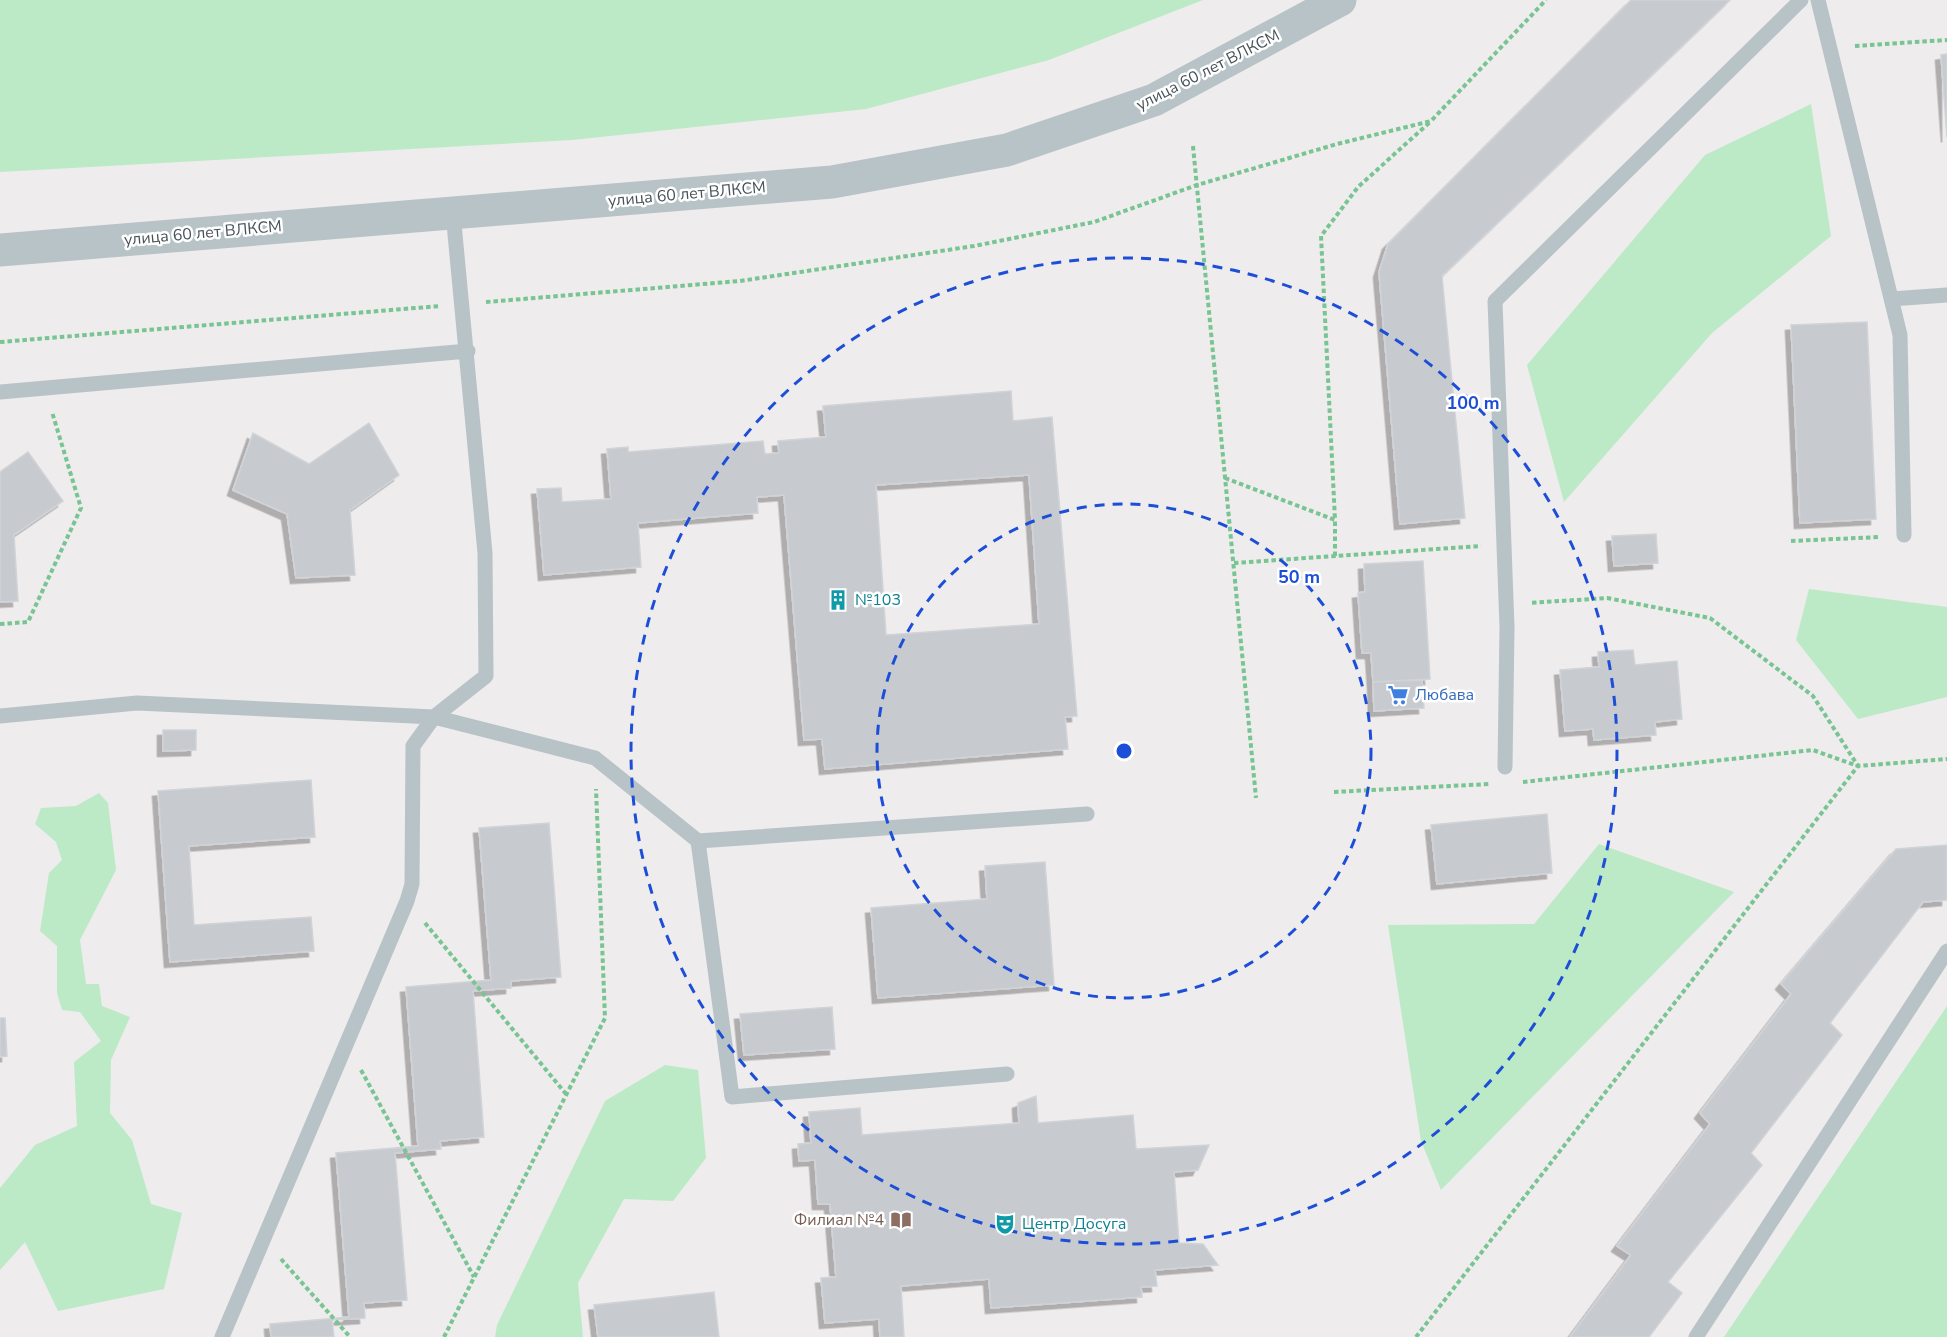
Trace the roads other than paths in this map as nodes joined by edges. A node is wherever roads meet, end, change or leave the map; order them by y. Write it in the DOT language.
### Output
graph roads {
  1 [pos="1340,0"];
  2 [pos="1801,0"];
  3 [pos="1818,0"];
  4 [pos="453,213"];
  5 [pos="0,250"];
  6 [pos="1947,295"];
  7 [pos="1891,299"];
  8 [pos="468,351"];
  9 [pos="0,392"];
  10 [pos="1904,535"];
  11 [pos="0,716"];
  12 [pos="434,717"];
  13 [pos="1505,766"];
  14 [pos="1086,814"];
  15 [pos="698,841"];
  16 [pos="1947,951"];
  17 [pos="1007,1074"];
  18 [pos="222,1337"];
  19 [pos="1696,1337"];
  1 -- 4 [label="street, улица 60 лет ВЛКСМ"];
  2 -- 13 [label="lane"];
  3 -- 7 [label="lane"];
  4 -- 5 [label="street, улица 60 лет ВЛКСМ"];
  4 -- 8 [label="lane"];
  6 -- 7 [label="lane"];
  7 -- 10 [label="lane"];
  8 -- 9 [label="lane"];
  8 -- 12 [label="lane"];
  11 -- 12 [label="lane"];
  12 -- 15 [label="lane"];
  12 -- 18 [label="lane"];
  14 -- 15 [label="lane"];
  15 -- 17 [label="lane"];
  16 -- 19 [label="lane"];
}
